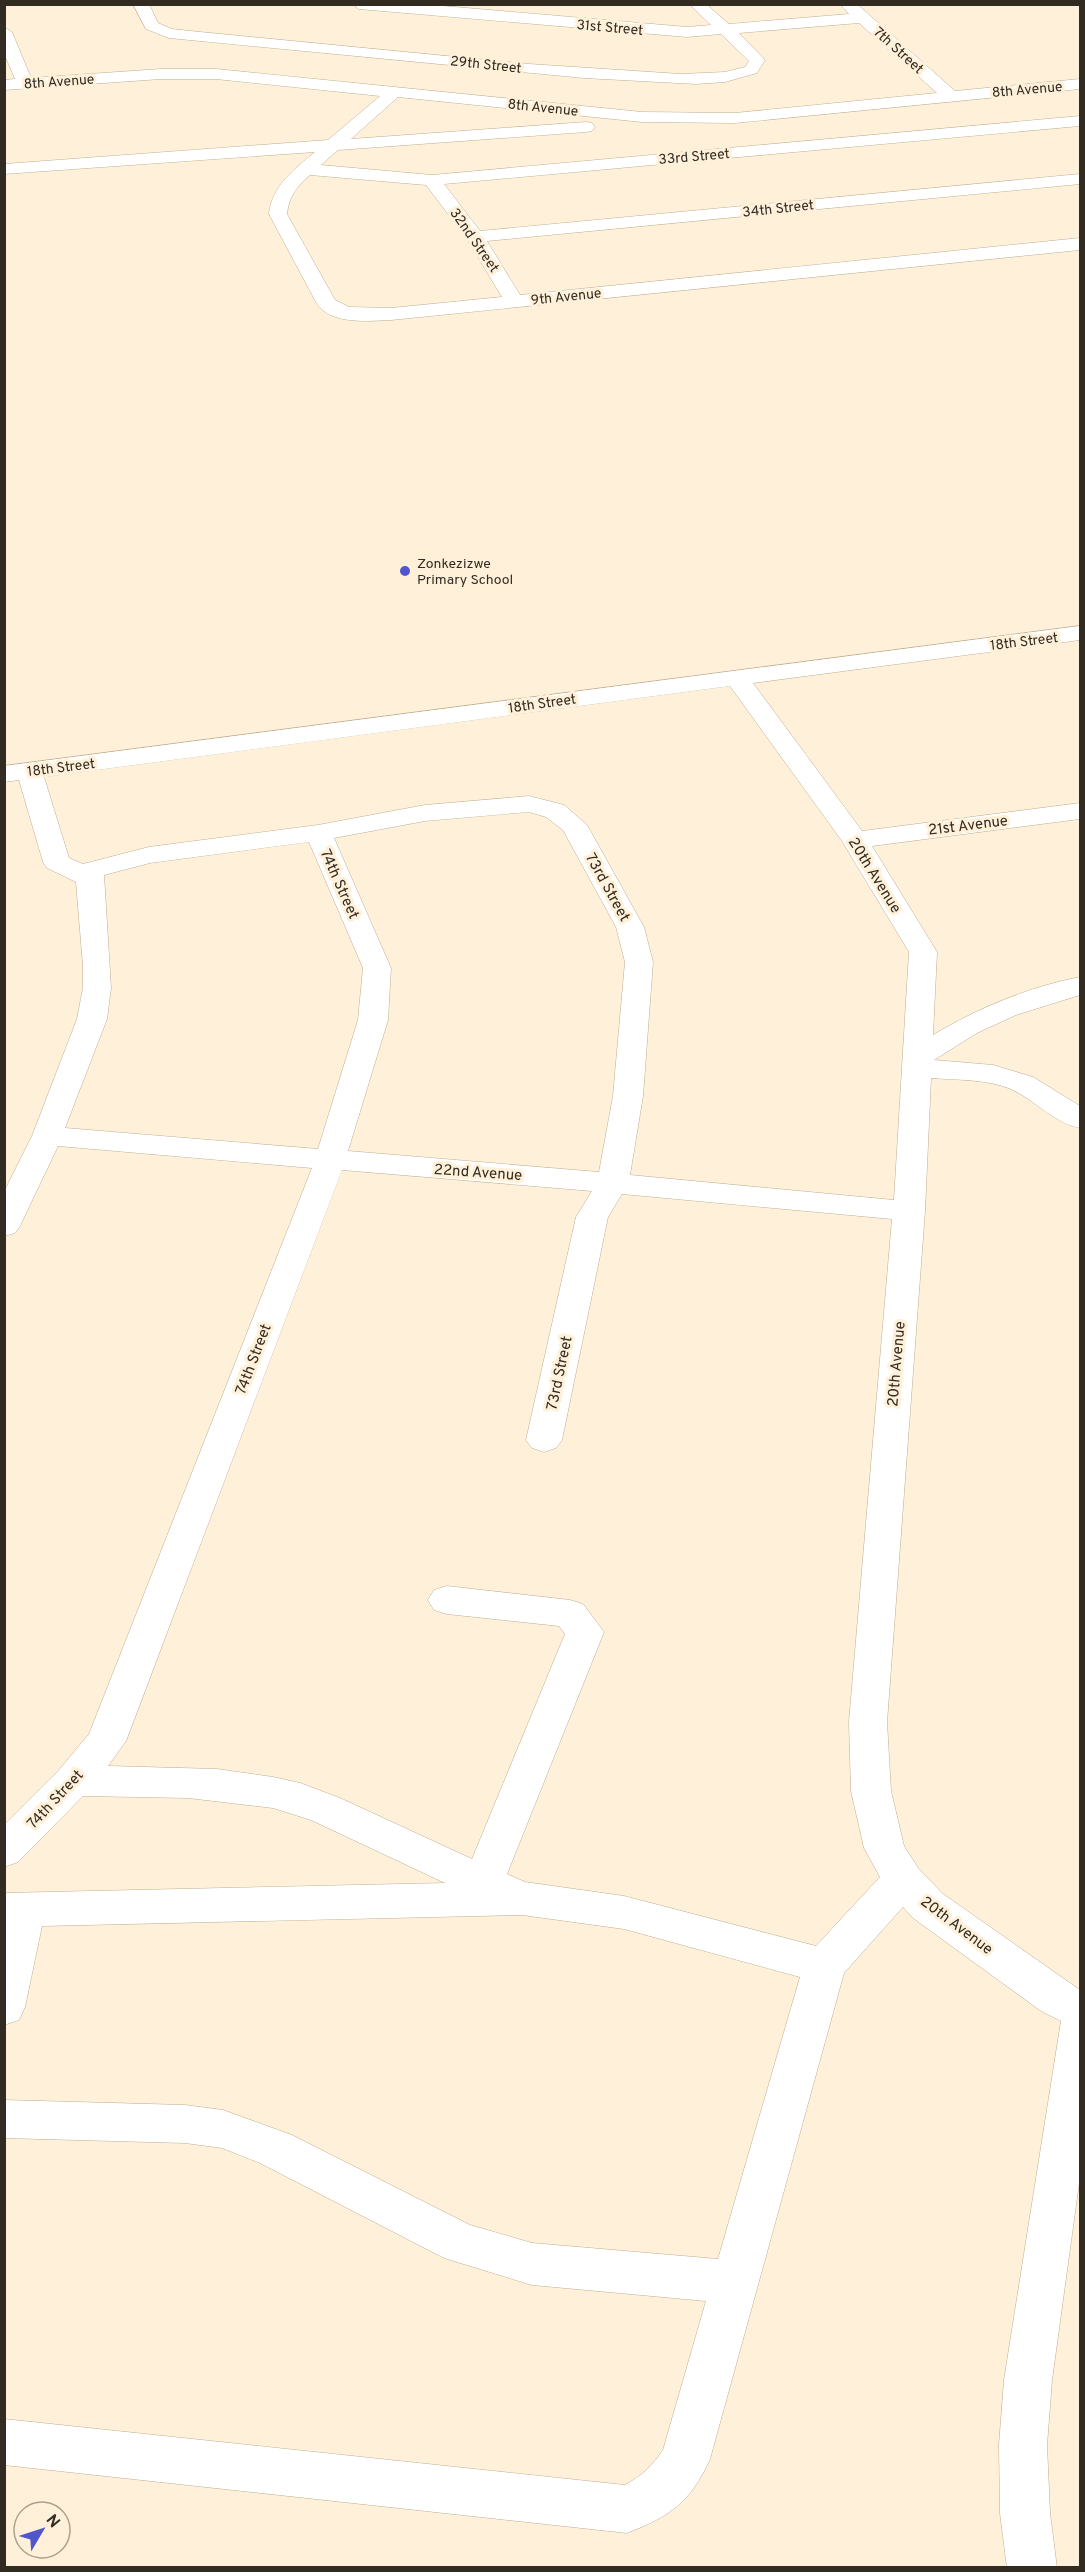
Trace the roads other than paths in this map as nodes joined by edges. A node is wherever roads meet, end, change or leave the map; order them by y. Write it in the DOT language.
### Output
graph roads {
  1 [pos="141,4"];
  2 [pos="359,4"];
  3 [pos="696,4"];
  4 [pos="848,4"];
  5 [pos="862,18"];
  6 [pos="725,30"];
  7 [pos="4,32"];
  8 [pos="234,39"];
  9 [pos="8,51"];
  10 [pos="189,73"];
  11 [pos="25,83"];
  12 [pos="1080,84"];
  13 [pos="4,85"];
  14 [pos="394,92"];
  15 [pos="950,96"];
  16 [pos="642,117"];
  17 [pos="1080,121"];
  18 [pos="336,143"];
  19 [pos="4,169"];
  20 [pos="307,169"];
  21 [pos="1080,179"];
  22 [pos="432,180"];
  23 [pos="475,237"];
  24 [pos="1080,244"];
  25 [pos="516,302"];
  26 [pos="1080,633"];
  27 [pos="737,678"];
  28 [pos="17,772"];
  29 [pos="1080,811"];
  30 [pos="318,833"];
  31 [pos="855,840"];
  32 [pos="88,878"];
  33 [pos="1080,986"];
  34 [pos="917,1062"];
  35 [pos="1080,1119"];
  36 [pos="46,1136"];
  37 [pos="330,1161"];
  38 [pos="613,1183"];
  39 [pos="909,1211"];
  40 [pos="4,1226"];
  41 [pos="544,1440"];
  42 [pos="447,1600"];
  43 [pos="73,1781"];
  44 [pos="4,1851"];
  45 [pos="903,1880"];
  46 [pos="484,1881"];
  47 [pos="522,1898"];
  48 [pos="14,1910"];
  49 [pos="825,1965"];
  50 [pos="4,2007"];
  51 [pos="1080,2010"];
  52 [pos="1080,2025"];
  53 [pos="4,2119"];
  54 [pos="735,2282"];
  55 [pos="4,2442"];
  56 [pos="1032,2568"];
  1 -- 8 [label="street, 29th Street"];
  2 -- 6 [label="street, 31st Street"];
  3 -- 6 [label="street, 29th Street"];
  4 -- 5 [label="street, 7th Street"];
  5 -- 6 [label="street, 31st Street"];
  5 -- 15 [label="street, 7th Street"];
  6 -- 8 [label="street, 29th Street"];
  7 -- 9 [label="street"];
  8 -- 10 [label="street"];
  9 -- 11 [label="street"];
  10 -- 11 [label="street, 8th Avenue"];
  10 -- 14 [label="street, 8th Avenue"];
  11 -- 13 [label="street, 8th Avenue"];
  12 -- 15 [label="street, 8th Avenue"];
  14 -- 16 [label="street, 8th Avenue"];
  14 -- 18 [label="street, 9th Avenue"];
  15 -- 16 [label="street, 8th Avenue"];
  16 -- 18 [label="street"];
  17 -- 22 [label="street, 33rd Street"];
  18 -- 19 [label="street"];
  18 -- 20 [label="street, 9th Avenue"];
  20 -- 22 [label="street, 33rd Street"];
  20 -- 25 [label="street, 9th Avenue"];
  21 -- 23 [label="street, 34th Street"];
  22 -- 23 [label="street, 32nd Street"];
  23 -- 25 [label="street, 32nd Street"];
  24 -- 25 [label="street, 9th Avenue"];
  26 -- 27 [label="street, 18th Street"];
  27 -- 28 [label="street, 18th Street"];
  27 -- 31 [label="street, 20th Avenue"];
  28 -- 32 [label="street"];
  29 -- 31 [label="street, 21st Avenue"];
  30 -- 32 [label="street, 73rd Street"];
  30 -- 37 [label="street, 74th Street"];
  30 -- 38 [label="street, 73rd Street"];
  31 -- 34 [label="street, 20th Avenue"];
  32 -- 36 [label="street"];
  33 -- 34 [label="street"];
  34 -- 35 [label="street"];
  34 -- 39 [label="street, 20th Avenue"];
  36 -- 37 [label="street, 22nd Avenue"];
  36 -- 40 [label="street"];
  37 -- 38 [label="street, 22nd Avenue"];
  37 -- 43 [label="street, 74th Street"];
  38 -- 39 [label="street, 22nd Avenue"];
  38 -- 41 [label="street, 73rd Street"];
  39 -- 45 [label="street, 20th Avenue"];
  42 -- 46 [label="street"];
  43 -- 44 [label="street, 74th Street"];
  43 -- 46 [label="street"];
  45 -- 49 [label="street"];
  45 -- 51 [label="street, 20th Avenue"];
  46 -- 47 [label="street"];
  47 -- 48 [label="street"];
  47 -- 49 [label="street"];
  48 -- 50 [label="street"];
  49 -- 54 [label="street"];
  52 -- 56 [label="street"];
  53 -- 54 [label="street"];
  54 -- 55 [label="street"];
}
